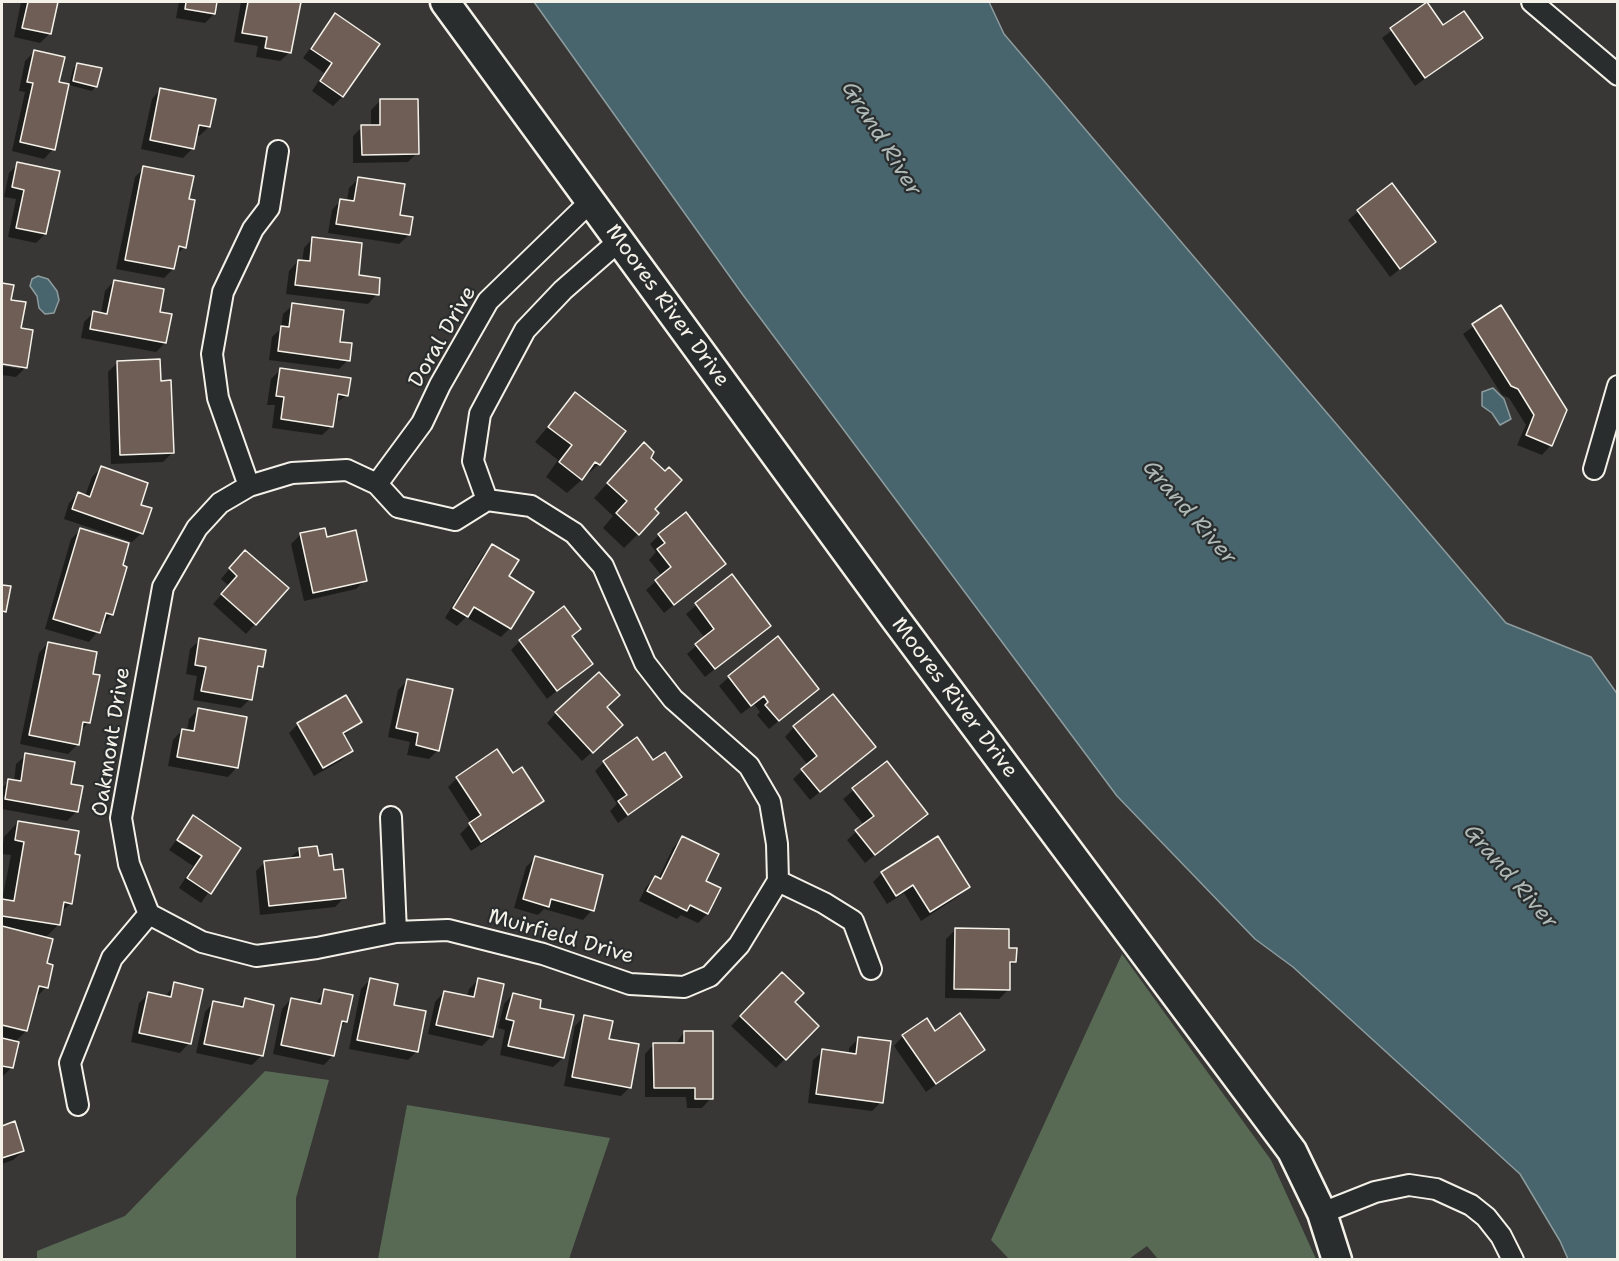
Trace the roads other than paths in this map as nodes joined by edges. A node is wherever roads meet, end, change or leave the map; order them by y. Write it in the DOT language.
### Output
graph roads {
  1 [pos="445,2"];
  2 [pos="1532,2"];
  3 [pos="1617,75"];
  4 [pos="278,151"];
  5 [pos="590,202"];
  6 [pos="619,241"];
  7 [pos="1617,386"];
  8 [pos="1594,469"];
  9 [pos="377,484"];
  10 [pos="249,486"];
  11 [pos="487,500"];
  12 [pos="392,817"];
  13 [pos="777,881"];
  14 [pos="149,914"];
  15 [pos="396,932"];
  16 [pos="871,969"];
  17 [pos="78,1105"];
  18 [pos="1322,1213"];
  19 [pos="1337,1260"];
  20 [pos="1513,1260"];
  1 -- 5 [label="street, Moores River Drive"];
  2 -- 3 [label="street"];
  4 -- 10 [label="street"];
  5 -- 6 [label="street, Moores River Drive"];
  5 -- 9 [label="street, Doral Drive"];
  6 -- 11 [label="street"];
  6 -- 18 [label="street, Moores River Drive"];
  7 -- 8 [label="street"];
  9 -- 10 [label="street, Oakmont Drive"];
  9 -- 11 [label="street"];
  10 -- 14 [label="street, Oakmont Drive"];
  11 -- 13 [label="street"];
  12 -- 15 [label="street"];
  13 -- 15 [label="street, Muirfield Drive"];
  13 -- 16 [label="street"];
  14 -- 15 [label="street"];
  14 -- 17 [label="street"];
  18 -- 19 [label="street, Moores River Drive"];
  18 -- 20 [label="street"];
}
